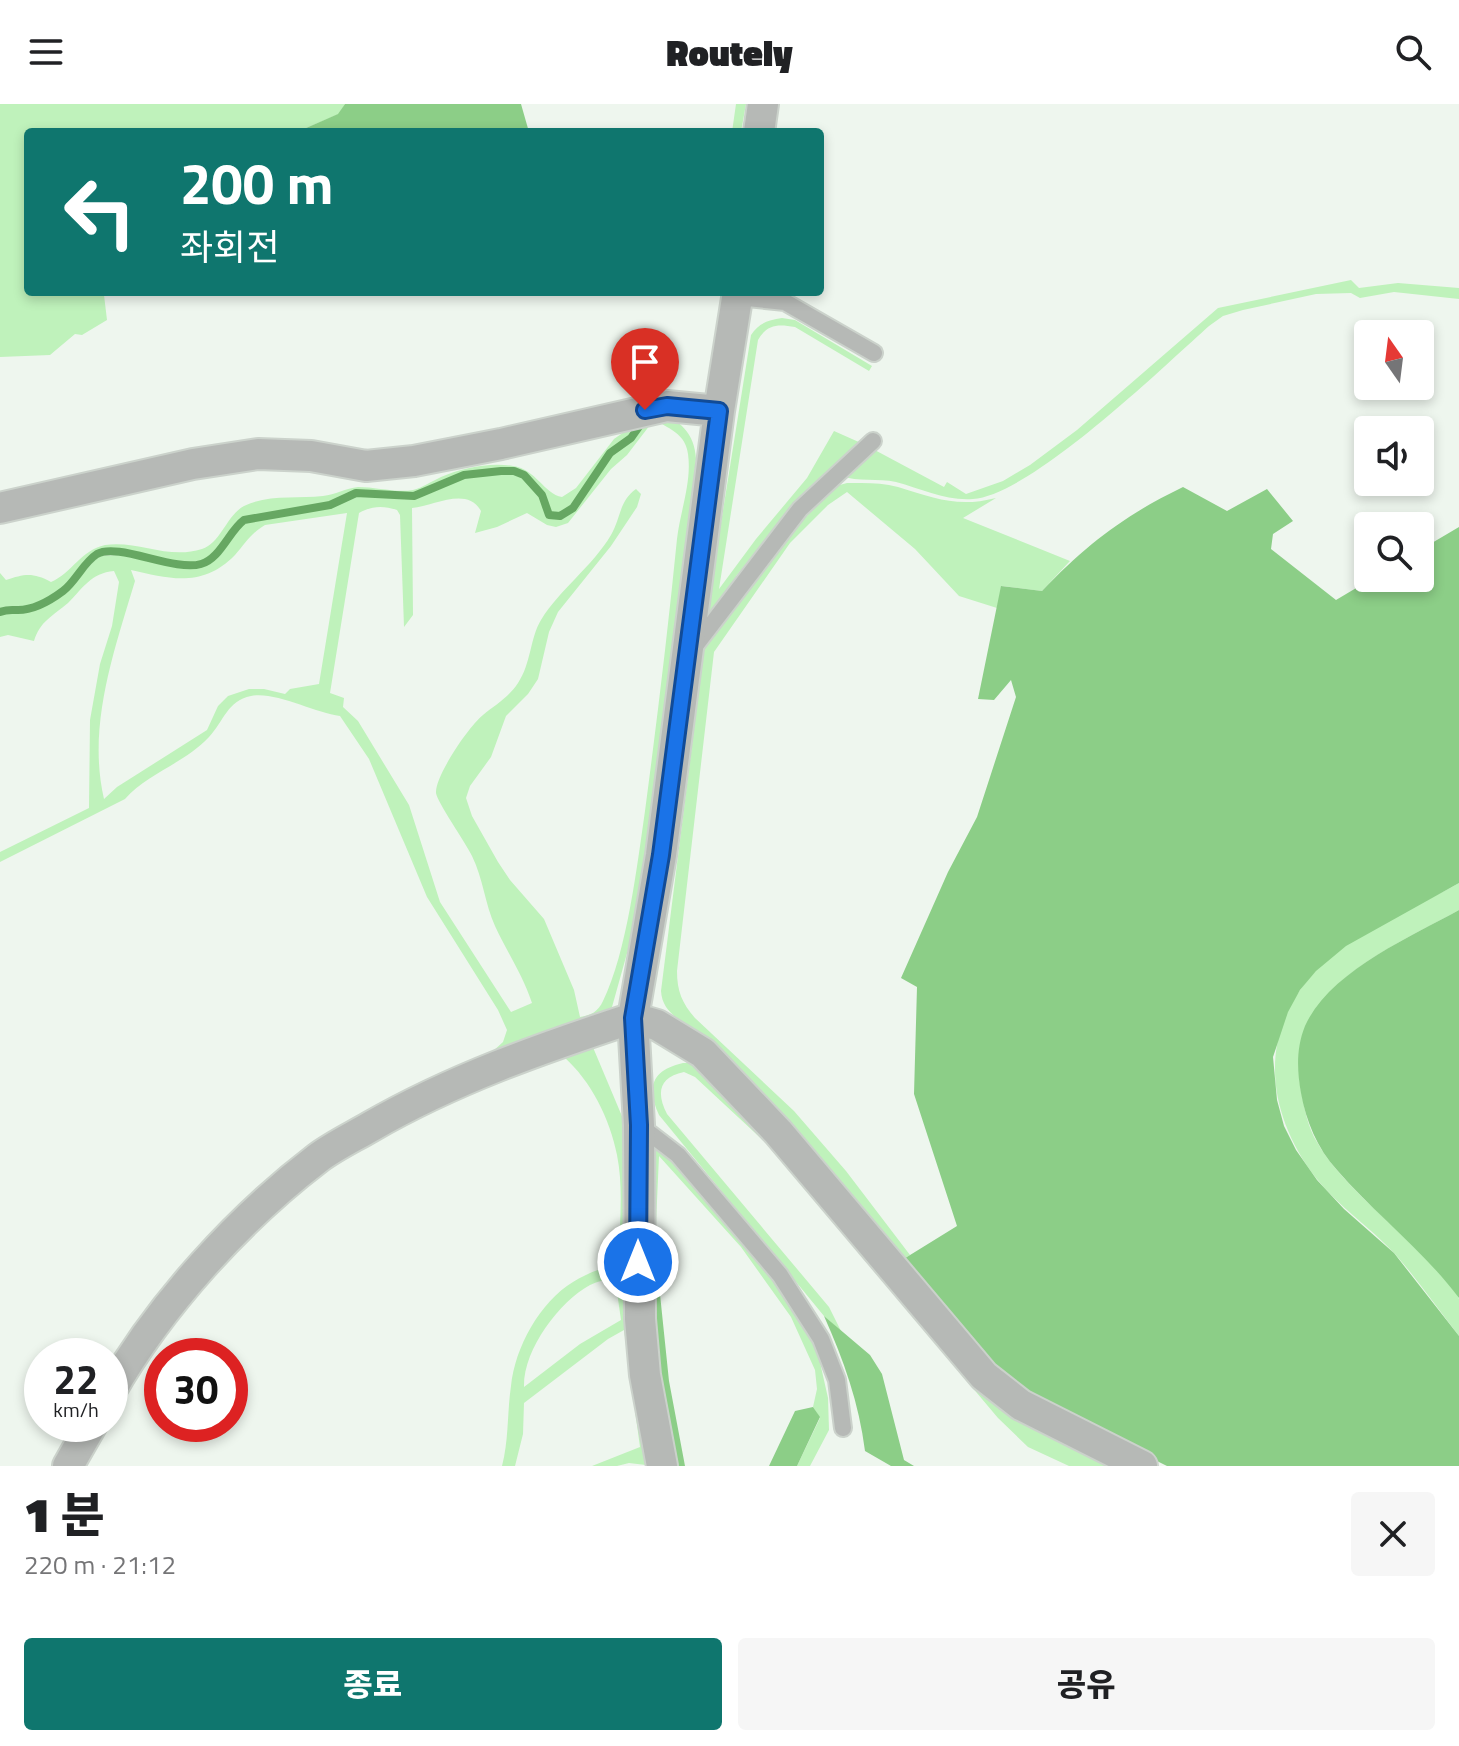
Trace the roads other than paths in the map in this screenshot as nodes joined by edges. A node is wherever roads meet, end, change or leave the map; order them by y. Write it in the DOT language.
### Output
graph roads {
  1 [pos="763,104"];
  2 [pos="760,128"];
  3 [pos="737,296"];
  4 [pos="749,296"];
  5 [pos="874,353"];
  6 [pos="719,411"];
  7 [pos="873,441"];
  8 [pos="0,508"];
  9 [pos="688,655"];
  10 [pos="633,1018"];
  11 [pos="639,1125"];
  12 [pos="128,1363"];
  13 [pos="843,1428"];
  14 [pos="82,1442"];
  15 [pos="68,1466"];
  16 [pos="662,1466"];
  17 [pos="1142,1466"];
  1 -- 2 [label="street"];
  3 -- 6 [label="street"];
  4 -- 5 [label="lane"];
  6 -- 8 [label="street"];
  6 -- 9 [label="street"];
  7 -- 9 [label="lane"];
  9 -- 10 [label="street"];
  10 -- 11 [label="street"];
  10 -- 12 [label="street"];
  10 -- 17 [label="street"];
  11 -- 13 [label="lane"];
  11 -- 16 [label="street"];
  14 -- 15 [label="street"];
}
